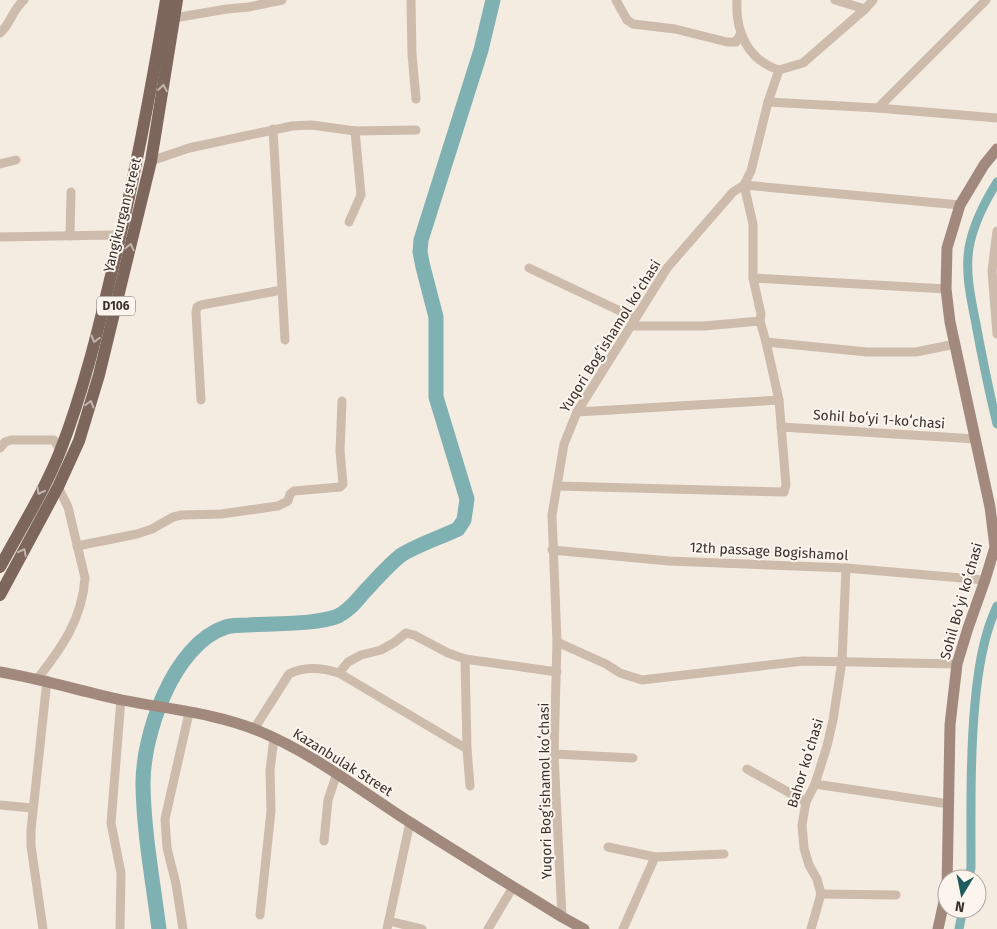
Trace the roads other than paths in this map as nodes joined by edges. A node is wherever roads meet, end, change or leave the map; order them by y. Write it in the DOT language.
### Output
graph roads {
  1 [pos="24,0"];
  2 [pos="166,0"];
  3 [pos="177,0"];
  4 [pos="282,0"];
  5 [pos="411,0"];
  6 [pos="616,0"];
  7 [pos="737,0"];
  8 [pos="834,0"];
  9 [pos="873,0"];
  10 [pos="986,0"];
  11 [pos="865,9"];
  12 [pos="174,18"];
  13 [pos="0,33"];
  14 [pos="740,35"];
  15 [pos="779,70"];
  16 [pos="416,98"];
  17 [pos="768,102"];
  18 [pos="878,108"];
  19 [pos="997,118"];
  20 [pos="273,129"];
  21 [pos="416,130"];
  22 [pos="355,131"];
  23 [pos="997,149"];
  24 [pos="16,160"];
  25 [pos="151,161"];
  26 [pos="0,164"];
  27 [pos="744,185"];
  28 [pos="71,192"];
  29 [pos="960,205"];
  30 [pos="349,222"];
  31 [pos="997,231"];
  32 [pos="70,236"];
  33 [pos="0,238"];
  34 [pos="120,239"];
  35 [pos="529,268"];
  36 [pos="753,278"];
  37 [pos="946,289"];
  38 [pos="282,290"];
  39 [pos="760,321"];
  40 [pos="633,322"];
  41 [pos="997,334"];
  42 [pos="285,340"];
  43 [pos="766,342"];
  44 [pos="955,344"];
  45 [pos="201,400"];
  46 [pos="779,400"];
  47 [pos="342,401"];
  48 [pos="577,412"];
  49 [pos="781,427"];
  50 [pos="976,440"];
  51 [pos="0,448"];
  52 [pos="60,450"];
  53 [pos="557,486"];
  54 [pos="58,488"];
  55 [pos="994,506"];
  56 [pos="77,546"];
  57 [pos="552,550"];
  58 [pos="0,567"];
  59 [pos="846,568"];
  60 [pos="985,580"];
  61 [pos="0,594"];
  62 [pos="557,642"];
  63 [pos="465,659"];
  64 [pos="842,661"];
  65 [pos="957,664"];
  66 [pos="0,672"];
  67 [pos="557,672"];
  68 [pos="339,673"];
  69 [pos="42,679"];
  70 [pos="121,699"];
  71 [pos="189,713"];
  72 [pos="254,729"];
  73 [pos="274,738"];
  74 [pos="467,749"];
  75 [pos="554,754"];
  76 [pos="632,758"];
  77 [pos="746,769"];
  78 [pos="338,772"];
  79 [pos="815,784"];
  80 [pos="470,786"];
  81 [pos="806,802"];
  82 [pos="948,804"];
  83 [pos="0,805"];
  84 [pos="32,808"];
  85 [pos="410,822"];
  86 [pos="324,841"];
  87 [pos="608,846"];
  88 [pos="724,854"];
  89 [pos="655,857"];
  90 [pos="514,887"];
  91 [pos="821,894"];
  92 [pos="896,895"];
  93 [pos="260,915"];
  94 [pos="562,917"];
  95 [pos="388,925"];
  96 [pos="812,927"];
  97 [pos="578,928"];
  98 [pos="43,929"];
  99 [pos="120,929"];
  100 [pos="182,929"];
  101 [pos="422,929"];
  102 [pos="488,929"];
  103 [pos="623,929"];
  104 [pos="822,929"];
  105 [pos="938,929"];
  1 -- 13 [label="street"];
  2 -- 34 [label="main road, Yangikurgan street / D106"];
  3 -- 12 [label="main road, Yangikurgan street / D106"];
  4 -- 12 [label="street"];
  5 -- 16 [label="street"];
  6 -- 14 [label="street"];
  7 -- 14 [label="street"];
  8 -- 11 [label="street"];
  9 -- 11 [label="street"];
  10 -- 18 [label="street"];
  11 -- 15 [label="street"];
  25 -- 12 [label="main road, Yangikurgan street / D106, one-way"];
  14 -- 15 [label="street"];
  15 -- 17 [label="street, Yuqori Bogʻishamol koʻchasi"];
  17 -- 18 [label="street"];
  17 -- 27 [label="street, Yuqori Bogʻishamol koʻchasi"];
  18 -- 19 [label="street"];
  20 -- 22 [label="street"];
  20 -- 25 [label="street"];
  20 -- 38 [label="street"];
  21 -- 22 [label="street"];
  22 -- 30 [label="street"];
  23 -- 29 [label="main road, Sohil Boʻyi koʻchasi"];
  24 -- 26 [label="street"];
  54 -- 25 [label="main road, Yangikurgan street / D106, one-way"];
  27 -- 29 [label="street"];
  27 -- 36 [label="street"];
  27 -- 40 [label="street, Yuqori Bogʻishamol koʻchasi"];
  28 -- 32 [label="street"];
  29 -- 37 [label="main road, Sohil Boʻyi koʻchasi"];
  31 -- 41 [label="street"];
  32 -- 33 [label="street"];
  32 -- 34 [label="street"];
  34 -- 52 [label="main road, Yangikurgan street / D106, one-way"];
  35 -- 40 [label="street"];
  36 -- 37 [label="street"];
  36 -- 39 [label="street"];
  37 -- 44 [label="main road, Sohil Boʻyi koʻchasi"];
  38 -- 42 [label="street"];
  38 -- 45 [label="street"];
  39 -- 40 [label="street"];
  39 -- 43 [label="street"];
  40 -- 48 [label="street, Yuqori Bogʻishamol koʻchasi"];
  43 -- 44 [label="street"];
  43 -- 46 [label="street"];
  44 -- 50 [label="main road, Sohil Boʻyi koʻchasi"];
  46 -- 48 [label="street"];
  46 -- 49 [label="street"];
  47 -- 56 [label="street"];
  48 -- 53 [label="street, Yuqori Bogʻishamol koʻchasi"];
  49 -- 50 [label="street, Sohil boʻyi 1-koʻchasi"];
  49 -- 53 [label="street"];
  50 -- 55 [label="main road, Sohil Boʻyi koʻchasi"];
  51 -- 52 [label="street"];
  52 -- 58 [label="main road, Yangikurgan street / D106, one-way"];
  53 -- 57 [label="street, Yuqori Bogʻishamol koʻchasi"];
  54 -- 56 [label="street"];
  61 -- 54 [label="main road, Yangikurgan street / D106, one-way"];
  55 -- 60 [label="main road, Sohil Boʻyi koʻchasi"];
  56 -- 69 [label="street"];
  57 -- 59 [label="street, 12th passage Bogishamol"];
  57 -- 62 [label="street, Yuqori Bogʻishamol koʻchasi"];
  59 -- 60 [label="street, 12th passage Bogishamol"];
  59 -- 64 [label="street, Bahor koʻchasi"];
  60 -- 65 [label="main road, Sohil Boʻyi koʻchasi"];
  62 -- 64 [label="street"];
  62 -- 67 [label="street, Yuqori Bogʻishamol koʻchasi"];
  63 -- 67 [label="street"];
  63 -- 68 [label="street"];
  63 -- 74 [label="street"];
  64 -- 65 [label="street"];
  64 -- 79 [label="street, Bahor koʻchasi"];
  65 -- 82 [label="main road, Sohil Boʻyi koʻchasi"];
  66 -- 69 [label="main road, Kazanbulak Street"];
  67 -- 75 [label="street, Yuqori Bogʻishamol koʻchasi"];
  68 -- 72 [label="street"];
  68 -- 74 [label="street"];
  69 -- 70 [label="main road, Kazanbulak Street"];
  69 -- 84 [label="street"];
  70 -- 71 [label="main road, Kazanbulak Street"];
  70 -- 99 [label="street"];
  71 -- 72 [label="main road, Kazanbulak Street"];
  71 -- 100 [label="street"];
  72 -- 73 [label="main road, Kazanbulak Street"];
  73 -- 78 [label="main road, Kazanbulak Street"];
  73 -- 93 [label="street"];
  74 -- 80 [label="street"];
  75 -- 76 [label="street"];
  75 -- 94 [label="street, Yuqori Bogʻishamol koʻchasi"];
  77 -- 81 [label="street"];
  78 -- 85 [label="main road, Kazanbulak Street"];
  78 -- 86 [label="street"];
  79 -- 81 [label="street, Bahor koʻchasi"];
  79 -- 82 [label="street"];
  81 -- 91 [label="street, Bahor koʻchasi"];
  82 -- 105 [label="main road, Sohil Boʻyi koʻchasi"];
  83 -- 84 [label="street"];
  84 -- 98 [label="street"];
  85 -- 90 [label="main road, Kazanbulak Street"];
  85 -- 95 [label="street"];
  87 -- 89 [label="street"];
  88 -- 89 [label="street"];
  89 -- 103 [label="street"];
  90 -- 94 [label="main road, Kazanbulak Street"];
  90 -- 102 [label="street"];
  91 -- 92 [label="street"];
  91 -- 96 [label="street"];
  94 -- 97 [label="main road, Kazanbulak Street"];
  95 -- 101 [label="street"];
  96 -- 104 [label="street"];
}
